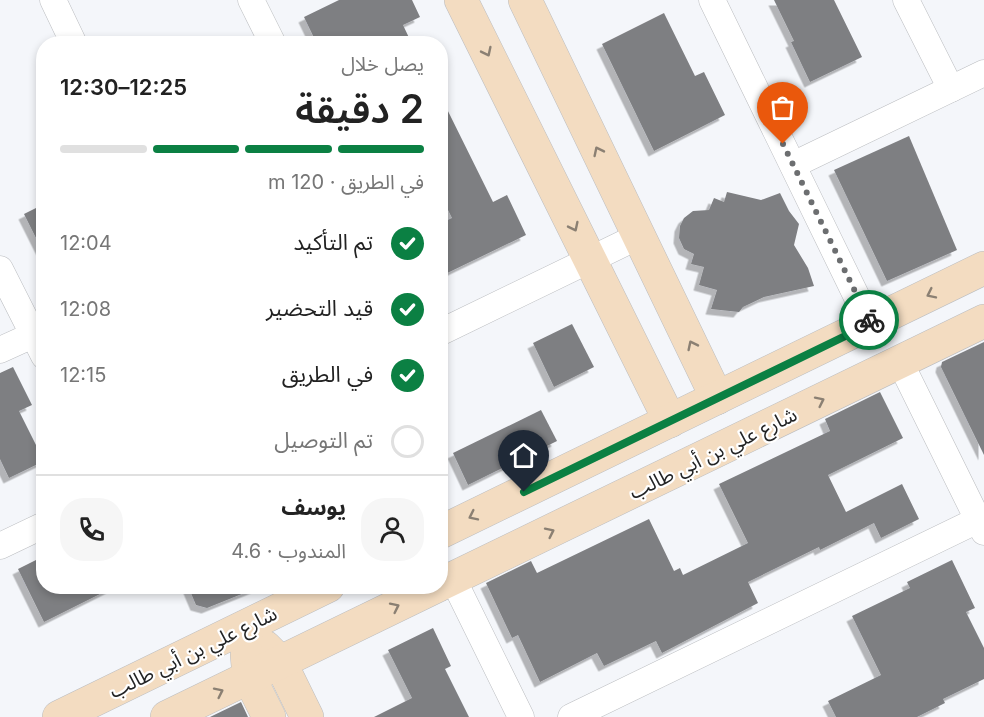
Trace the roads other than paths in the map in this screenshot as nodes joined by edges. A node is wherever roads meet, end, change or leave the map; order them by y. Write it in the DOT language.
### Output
graph roads {
  1 [pos="53,0"];
  2 [pos="251,0"];
  3 [pos="461,0"];
  4 [pos="525,0"];
  5 [pos="712,0"];
  6 [pos="906,0"];
  7 [pos="70,36"];
  8 [pos="269,36"];
  9 [pos="984,73"];
  10 [pos="951,89"];
  11 [pos="793,165"];
  12 [pos="639,236"];
  13 [pos="590,260"];
  14 [pos="984,268"];
  15 [pos="0,269"];
  16 [pos="984,321"];
  17 [pos="870,324"];
  18 [pos="448,329"];
  19 [pos="36,341"];
  20 [pos="36,345"];
  21 [pos="0,350"];
  22 [pos="900,362"];
  23 [pos="717,398"];
  24 [pos="670,421"];
  25 [pos="982,523"];
  26 [pos="36,529"];
  27 [pos="448,529"];
  28 [pos="0,546"];
  29 [pos="448,581"];
  30 [pos="448,590"];
  31 [pos="312,594"];
  32 [pos="421,594"];
  33 [pos="244,627"];
  34 [pos="280,662"];
  35 [pos="249,677"];
  36 [pos="59,717"];
  37 [pos="167,717"];
  38 [pos="269,717"];
  39 [pos="307,717"];
  40 [pos="521,717"];
  41 [pos="572,717"];
  1 -- 7 [label="street"];
  2 -- 8 [label="street"];
  3 -- 13 [label="street, one-way"];
  12 -- 4 [label="street, one-way"];
  5 -- 11 [label="street"];
  6 -- 10 [label="street"];
  9 -- 10 [label="street"];
  10 -- 11 [label="street"];
  11 -- 17 [label="street"];
  12 -- 13 [label="street"];
  23 -- 12 [label="street, one-way"];
  13 -- 18 [label="street"];
  13 -- 24 [label="street"];
  14 -- 17 [label="street, one-way"];
  15 -- 19 [label="street"];
  16 -- 22 [label="street, شارع علي بن أبي طالب"];
  17 -- 23 [label="street"];
  20 -- 21 [label="street"];
  22 -- 25 [label="street"];
  29 -- 22 [label="street, شارع علي بن أبي طالب, one-way"];
  23 -- 24 [label="street"];
  24 -- 27 [label="street, one-way"];
  25 -- 41 [label="street"];
  26 -- 28 [label="street"];
  30 -- 40 [label="street"];
  31 -- 33 [label="street, شارع علي بن أبي طالب"];
  34 -- 32 [label="street, شارع علي بن أبي طالب, one-way"];
  33 -- 34 [label="street"];
  33 -- 35 [label="street"];
  33 -- 36 [label="street, شارع علي بن أبي طالب"];
  34 -- 35 [label="street, شارع علي بن أبي طالب"];
  34 -- 39 [label="street"];
  37 -- 35 [label="street, شارع علي بن أبي طالب, one-way"];
  35 -- 38 [label="street"];
}
